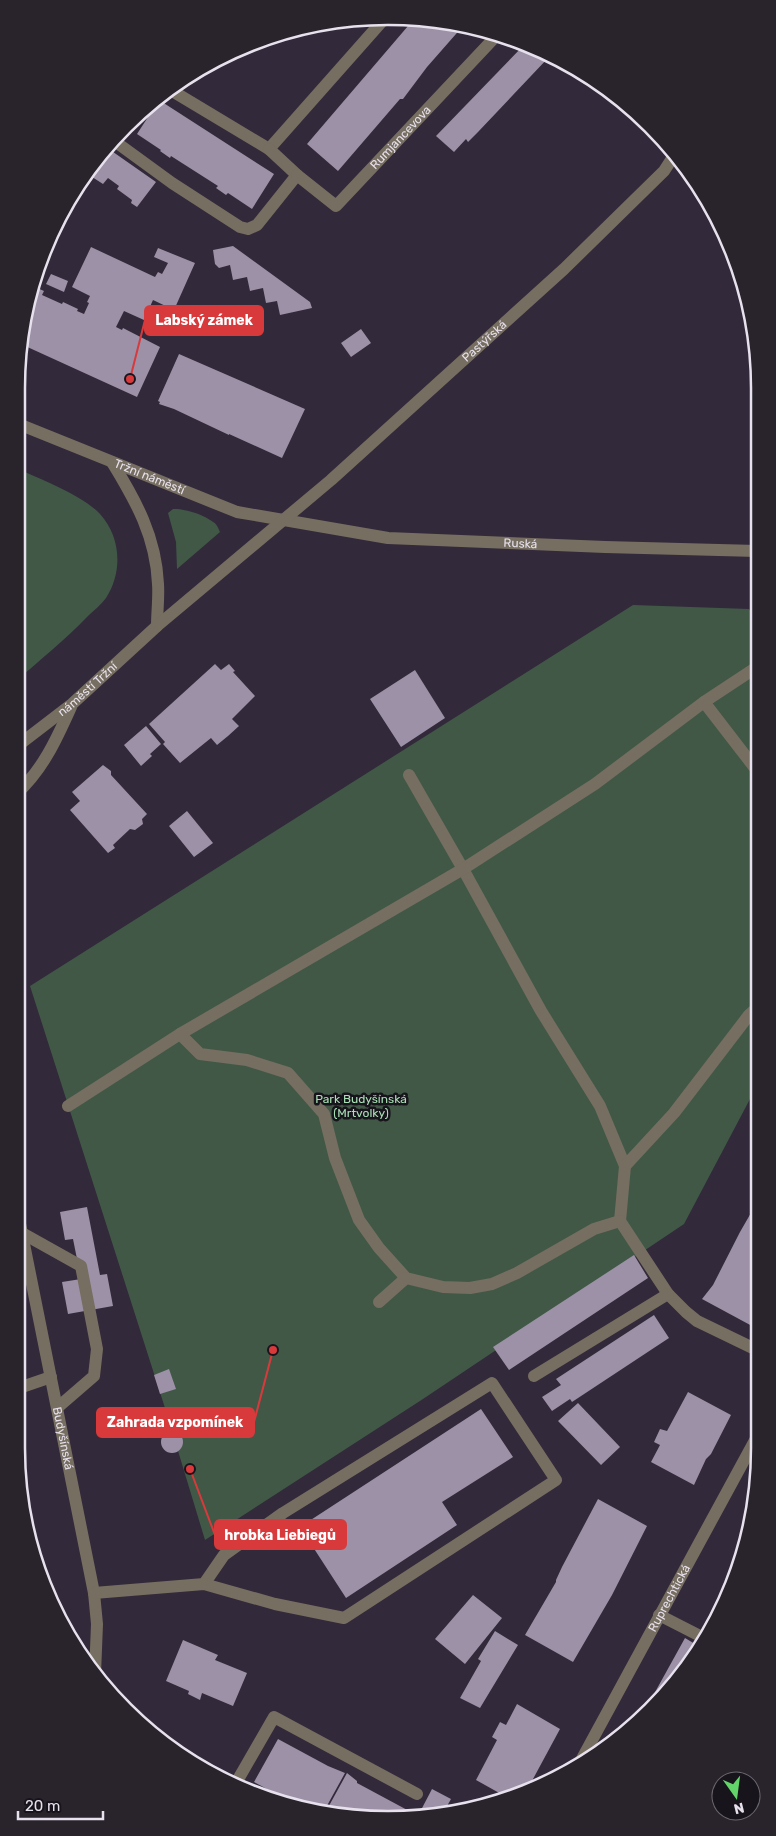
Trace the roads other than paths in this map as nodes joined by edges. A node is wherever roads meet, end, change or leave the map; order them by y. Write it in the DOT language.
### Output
graph roads {
  1 [pos="378,25"];
  2 [pos="492,40"];
  3 [pos="176,93"];
  4 [pos="119,144"];
  5 [pos="268,149"];
  6 [pos="671,161"];
  7 [pos="298,176"];
  8 [pos="25,427"];
  9 [pos="112,462"];
  10 [pos="285,519"];
  11 [pos="751,551"];
  12 [pos="156,626"];
  13 [pos="751,672"];
  14 [pos="704,702"];
  15 [pos="72,704"];
  16 [pos="25,739"];
  17 [pos="751,763"];
  18 [pos="408,775"];
  19 [pos="25,787"];
  20 [pos="463,869"];
  21 [pos="751,1013"];
  22 [pos="180,1034"];
  23 [pos="68,1106"];
  24 [pos="625,1166"];
  25 [pos="620,1221"];
  26 [pos="25,1235"];
  27 [pos="25,1248"];
  28 [pos="406,1278"];
  29 [pos="668,1294"];
  30 [pos="379,1302"];
  31 [pos="751,1347"];
  32 [pos="534,1376"];
  33 [pos="51,1377"];
  34 [pos="25,1386"];
  35 [pos="57,1408"];
  36 [pos="751,1447"];
  37 [pos="204,1584"];
  38 [pos="94,1593"];
  39 [pos="659,1615"];
  40 [pos="699,1635"];
  41 [pos="95,1662"];
  42 [pos="585,1753"];
  43 [pos="238,1779"];
  44 [pos="417,1794"];
  1 -- 5 [label="street"];
  2 -- 7 [label="street, Rumjancevova"];
  3 -- 5 [label="street, Rumjancevova"];
  4 -- 7 [label="street"];
  5 -- 7 [label="street, Rumjancevova"];
  6 -- 10 [label="street, Pastýřská"];
  8 -- 9 [label="street, Tržní náměstí"];
  9 -- 10 [label="street, Tržní náměstí"];
  9 -- 12 [label="street"];
  10 -- 11 [label="street, Ruská"];
  10 -- 12 [label="street, náměstí Tržní"];
  12 -- 15 [label="street, náměstí Tržní"];
  13 -- 14 [label="street"];
  14 -- 17 [label="street"];
  14 -- 20 [label="street"];
  15 -- 16 [label="street, náměstí Tržní"];
  15 -- 19 [label="street"];
  18 -- 20 [label="street"];
  20 -- 22 [label="street"];
  20 -- 24 [label="street"];
  21 -- 24 [label="street"];
  22 -- 23 [label="street"];
  22 -- 28 [label="street"];
  24 -- 25 [label="street"];
  25 -- 28 [label="street"];
  25 -- 29 [label="street"];
  26 -- 35 [label="street"];
  27 -- 33 [label="street, Budyšínská"];
  28 -- 30 [label="street"];
  29 -- 31 [label="street"];
  29 -- 32 [label="street"];
  33 -- 34 [label="street"];
  33 -- 35 [label="street, Budyšínská"];
  35 -- 38 [label="street, Budyšínská"];
  36 -- 39 [label="street, Ruprechtická"];
  37 -- 37 [label="street"];
  37 -- 38 [label="street"];
  38 -- 41 [label="street, Budyšínská"];
  39 -- 40 [label="street"];
  39 -- 42 [label="street, Ruprechtická"];
  43 -- 44 [label="street"];
}
